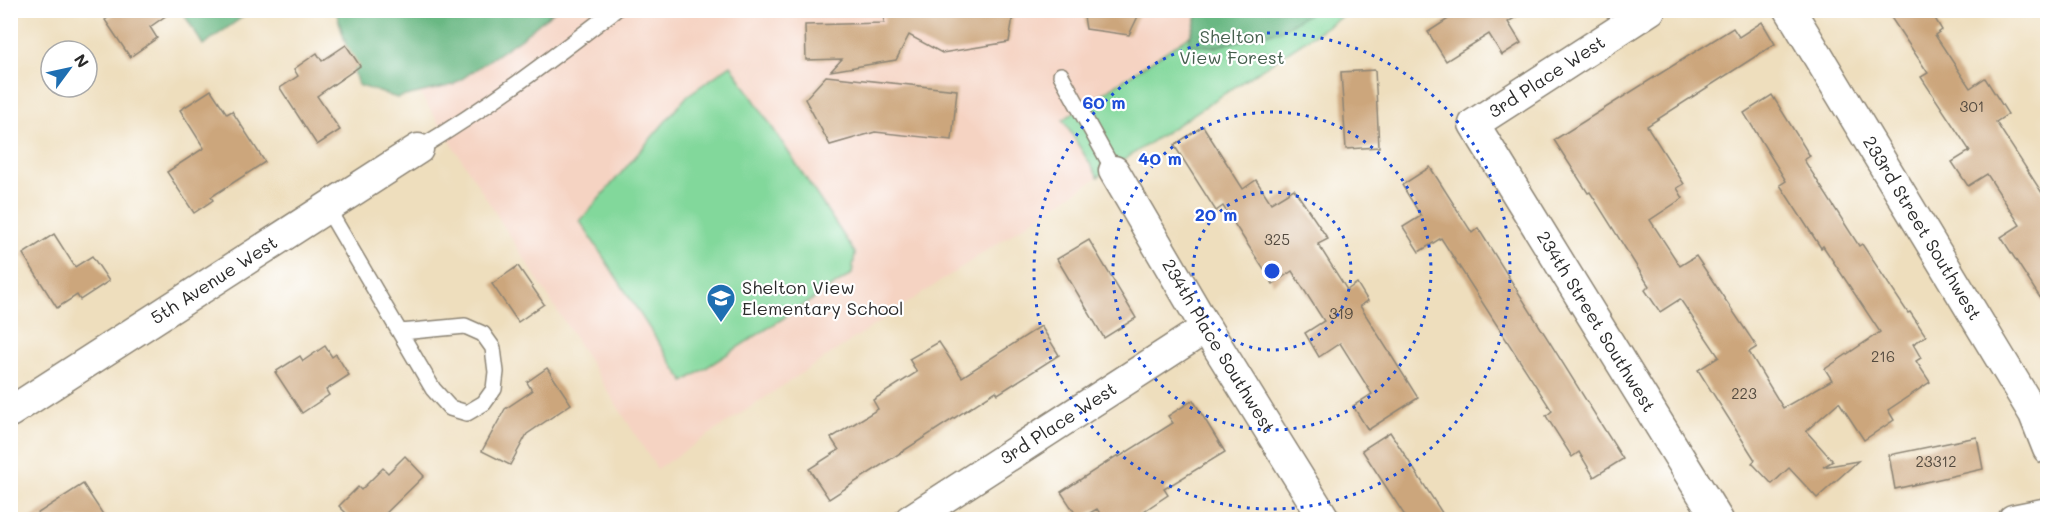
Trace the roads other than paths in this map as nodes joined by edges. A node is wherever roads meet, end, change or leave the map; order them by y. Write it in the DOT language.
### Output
graph roads {
  1 [pos="615,10"];
  2 [pos="1650,10"];
  3 [pos="1790,10"];
  4 [pos="1061,75"];
  5 [pos="1474,124"];
  6 [pos="418,149"];
  7 [pos="1114,171"];
  8 [pos="327,208"];
  9 [pos="1206,328"];
  10 [pos="401,332"];
  11 [pos="10,412"];
  12 [pos="2048,449"];
  13 [pos="2048,513"];
  14 [pos="910,519"];
  15 [pos="1324,519"];
  16 [pos="1718,519"];
  17 [pos="2013,519"];
  1 -- 6 [label="lane"];
  2 -- 5 [label="street, 3rd Place West"];
  3 -- 12 [label="street, 233rd Street Southwest"];
  4 -- 7 [label="lane"];
  5 -- 16 [label="street, 234th Street Southwest"];
  6 -- 8 [label="street, 5th Avenue West"];
  7 -- 9 [label="street, 234th Place Southwest"];
  8 -- 10 [label="lane"];
  8 -- 11 [label="street, 5th Avenue West"];
  9 -- 14 [label="street, 3rd Place West"];
  9 -- 15 [label="street, 234th Place Southwest"];
  10 -- 10 [label="lane"];
  13 -- 17 [label="street"];
}
